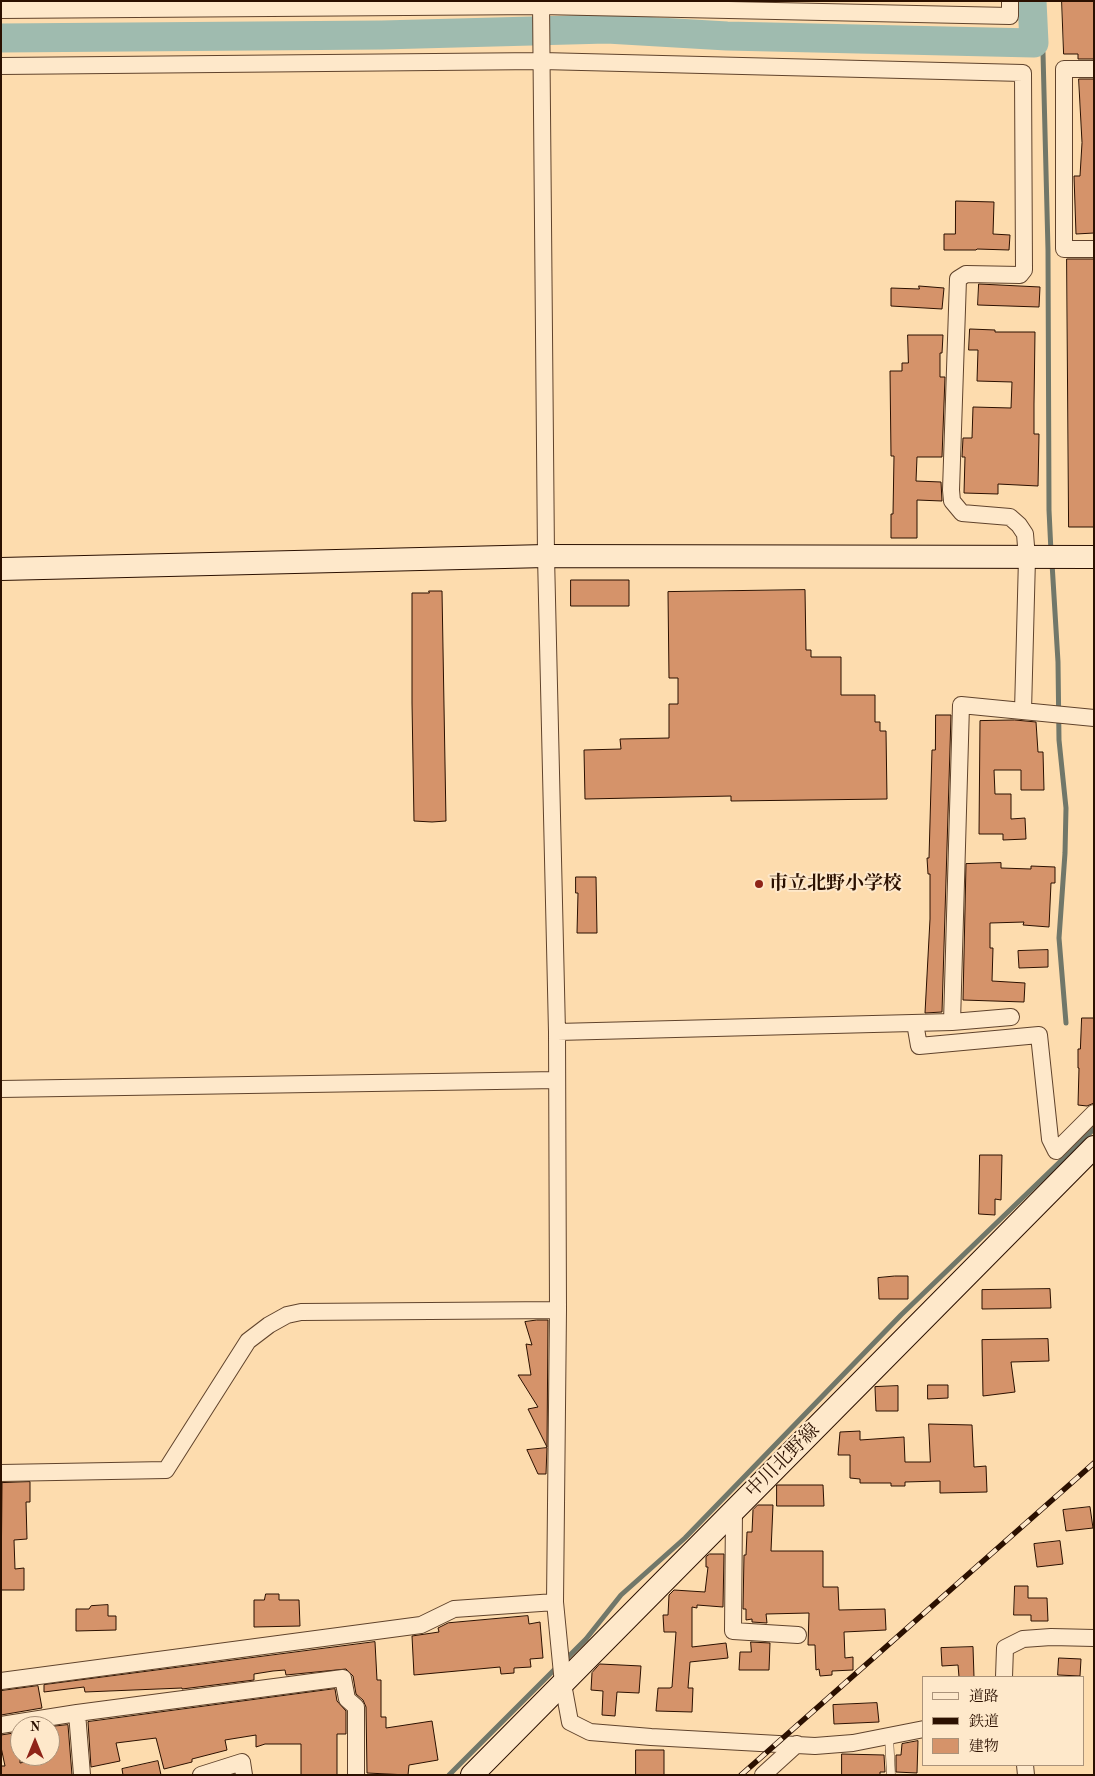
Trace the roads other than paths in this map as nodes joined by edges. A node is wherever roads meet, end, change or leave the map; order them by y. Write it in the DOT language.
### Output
graph roads {
  1 [pos="1010,1"];
  2 [pos="541,6"];
  3 [pos="1,10"];
  4 [pos="542,58"];
  5 [pos="1,66"];
  6 [pos="1094,69"];
  7 [pos="1094,249"];
  8 [pos="546,556"];
  9 [pos="1094,557"];
  10 [pos="1027,558"];
  11 [pos="1,569"];
  12 [pos="1023,711"];
  13 [pos="1094,718"];
  14 [pos="1011,1017"];
  15 [pos="952,1022"];
  16 [pos="916,1023"];
  17 [pos="557,1032"];
  18 [pos="557,1080"];
  19 [pos="1,1089"];
  20 [pos="1094,1113"];
  21 [pos="1094,1147"];
  22 [pos="558,1310"];
  23 [pos="1,1473"];
  24 [pos="734,1510"];
  25 [pos="555,1602"];
  26 [pos="798,1635"];
  27 [pos="1094,1638"];
  28 [pos="1004,1676"];
  29 [pos="562,1678"];
  30 [pos="1,1681"];
  31 [pos="77,1713"];
  32 [pos="1,1725"];
  33 [pos="922,1729"];
  34 [pos="889,1736"];
  35 [pos="797,1744"];
  36 [pos="82,1775"];
  37 [pos="201,1775"];
  38 [pos="244,1775"];
  39 [pos="356,1775"];
  40 [pos="472,1775"];
  41 [pos="763,1775"];
  42 [pos="891,1775"];
  1 -- 2 [label="street"];
  2 -- 3 [label="street"];
  2 -- 4 [label="street"];
  4 -- 5 [label="street"];
  4 -- 8 [label="street"];
  4 -- 10 [label="street"];
  6 -- 7 [label="street"];
  8 -- 10 [label="street"];
  8 -- 11 [label="street"];
  8 -- 17 [label="street"];
  9 -- 10 [label="street"];
  10 -- 12 [label="street"];
  12 -- 13 [label="street"];
  12 -- 15 [label="street"];
  14 -- 15 [label="street"];
  15 -- 16 [label="street"];
  16 -- 17 [label="street"];
  16 -- 20 [label="street"];
  17 -- 18 [label="street"];
  18 -- 19 [label="street"];
  18 -- 22 [label="street"];
  21 -- 24 [label="street, 中川北野線"];
  22 -- 23 [label="street"];
  22 -- 25 [label="street"];
  24 -- 26 [label="street"];
  24 -- 29 [label="street, 中川北野線"];
  25 -- 29 [label="street"];
  25 -- 30 [label="street"];
  27 -- 28 [label="street"];
  29 -- 35 [label="street"];
  29 -- 40 [label="street, 中川北野線"];
  31 -- 32 [label="street"];
  31 -- 36 [label="street"];
  31 -- 39 [label="street"];
  33 -- 34 [label="street"];
  34 -- 35 [label="street"];
  34 -- 42 [label="lane"];
  35 -- 41 [label="street"];
  37 -- 38 [label="street"];
}
